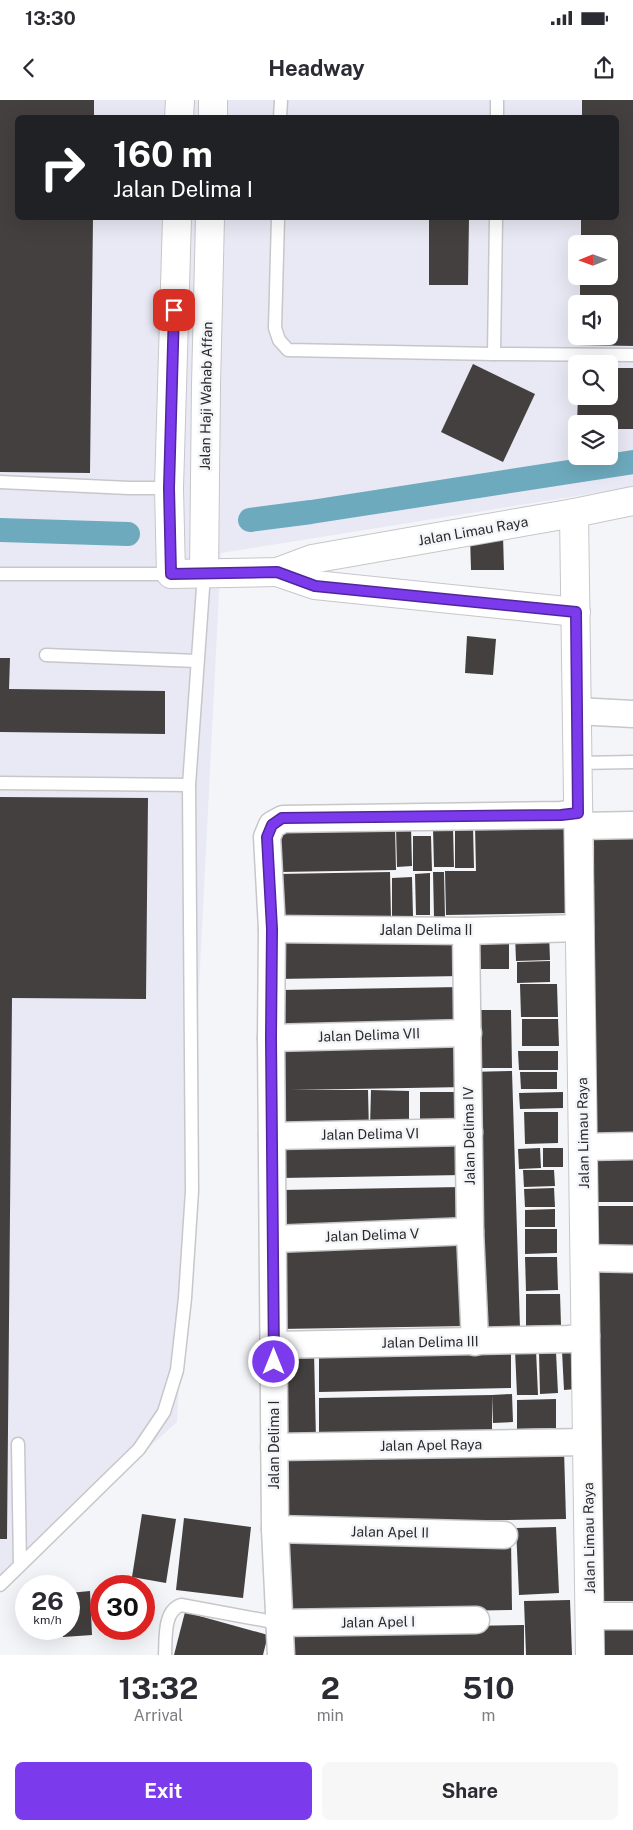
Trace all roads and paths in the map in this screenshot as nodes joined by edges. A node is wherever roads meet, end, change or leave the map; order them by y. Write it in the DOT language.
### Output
graph roads {
  1 [pos="180,100"];
  2 [pos="213,100"];
  3 [pos="280,100"];
  4 [pos="497,100"];
  5 [pos="179,115"];
  6 [pos="213,115"];
  7 [pos="280,115"];
  8 [pos="497,115"];
  9 [pos="177,220"];
  10 [pos="210,220"];
  11 [pos="278,220"];
  12 [pos="496,220"];
  13 [pos="494,354"];
  14 [pos="633,355"];
  15 [pos="206,384"];
  16 [pos="173,385"];
  17 [pos="0,482"];
  18 [pos="169,491"];
  19 [pos="633,501"];
  20 [pos="574,514"];
  21 [pos="277,572"];
  22 [pos="0,574"];
  23 [pos="171,574"];
  24 [pos="204,574"];
  25 [pos="576,612"];
  26 [pos="46,655"];
  27 [pos="197,661"];
  28 [pos="577,711"];
  29 [pos="633,714"];
  30 [pos="633,762"];
  31 [pos="578,763"];
  32 [pos="0,783"];
  33 [pos="189,784"];
  34 [pos="578,820"];
  35 [pos="633,825"];
  36 [pos="580,928"];
  37 [pos="272,929"];
  38 [pos="466,931"];
  39 [pos="468,1033"];
  40 [pos="271,1038"];
  41 [pos="469,1132"];
  42 [pos="272,1136"];
  43 [pos="633,1146"];
  44 [pos="583,1147"];
  45 [pos="470,1231"];
  46 [pos="273,1238"];
  47 [pos="585,1258"];
  48 [pos="633,1259"];
  49 [pos="586,1336"];
  50 [pos="475,1342"];
  51 [pos="274,1346"];
  52 [pos="587,1442"];
  53 [pos="18,1444"];
  54 [pos="274,1447"];
  55 [pos="275,1529"];
  56 [pos="504,1534"];
  57 [pos="20,1565"];
  58 [pos="0,1585"];
  59 [pos="590,1616"];
  60 [pos="633,1616"];
  61 [pos="476,1620"];
  62 [pos="280,1623"];
  63 [pos="165,1655"];
  64 [pos="281,1655"];
  65 [pos="590,1655"];
  1 -- 5 [label="street"];
  2 -- 6 [label="street"];
  3 -- 7 [label="lane"];
  4 -- 8 [label="lane"];
  9 -- 16 [label="street"];
  10 -- 15 [label="street, Jalan Haji Wahab Affan"];
  11 -- 13 [label="lane"];
  12 -- 13 [label="lane"];
  13 -- 14 [label="lane"];
  15 -- 16 [label="street"];
  15 -- 24 [label="street, Jalan Haji Wahab Affan"];
  16 -- 18 [label="street"];
  17 -- 18 [label="lane"];
  18 -- 23 [label="street"];
  19 -- 20 [label="street"];
  20 -- 21 [label="street, Jalan Limau Raya"];
  20 -- 25 [label="street, Jalan Limau Raya"];
  21 -- 24 [label="street, Jalan Limau Raya"];
  21 -- 25 [label="street, Jalan Limau Raya"];
  22 -- 23 [label="lane"];
  23 -- 24 [label="street, Jalan Limau Raya"];
  24 -- 27 [label="lane"];
  25 -- 28 [label="street, Jalan Limau Raya"];
  26 -- 27 [label="lane"];
  27 -- 33 [label="lane"];
  28 -- 29 [label="street"];
  28 -- 31 [label="street, Jalan Limau Raya"];
  30 -- 31 [label="lane"];
  31 -- 34 [label="street, Jalan Limau Raya"];
  32 -- 33 [label="lane"];
  33 -- 57 [label="lane"];
  34 -- 35 [label="street"];
  34 -- 36 [label="street, Jalan Limau Raya"];
  34 -- 37 [label="street, Jalan Delima I"];
  36 -- 38 [label="street, Jalan Delima II"];
  36 -- 44 [label="street, Jalan Limau Raya"];
  37 -- 38 [label="street, Jalan Delima II"];
  37 -- 40 [label="street, Jalan Delima I"];
  38 -- 39 [label="street, Jalan Delima IV"];
  39 -- 40 [label="street, Jalan Delima VII"];
  39 -- 41 [label="street, Jalan Delima IV"];
  40 -- 42 [label="street, Jalan Delima I"];
  41 -- 42 [label="street, Jalan Delima VI"];
  41 -- 45 [label="street, Jalan Delima IV"];
  42 -- 46 [label="street, Jalan Delima I"];
  43 -- 44 [label="street"];
  44 -- 47 [label="street, Jalan Limau Raya"];
  45 -- 46 [label="street, Jalan Delima V"];
  45 -- 50 [label="street, Jalan Delima IV"];
  46 -- 51 [label="street, Jalan Delima I"];
  47 -- 48 [label="street"];
  47 -- 49 [label="street, Jalan Limau Raya"];
  49 -- 50 [label="street, Jalan Delima III"];
  49 -- 52 [label="street, Jalan Limau Raya"];
  50 -- 51 [label="street, Jalan Delima III"];
  51 -- 54 [label="street, Jalan Delima I"];
  52 -- 54 [label="street, Jalan Apel Raya"];
  52 -- 59 [label="street, Jalan Limau Raya"];
  53 -- 57 [label="lane"];
  54 -- 55 [label="street, Jalan Delima I"];
  55 -- 56 [label="street, Jalan Apel II"];
  55 -- 62 [label="street, Jalan Delima I"];
  57 -- 58 [label="lane"];
  59 -- 60 [label="street"];
  59 -- 65 [label="street, Jalan Limau Raya"];
  61 -- 62 [label="street, Jalan Apel I"];
  62 -- 63 [label="lane"];
  62 -- 64 [label="street, Jalan Delima I"];
}
